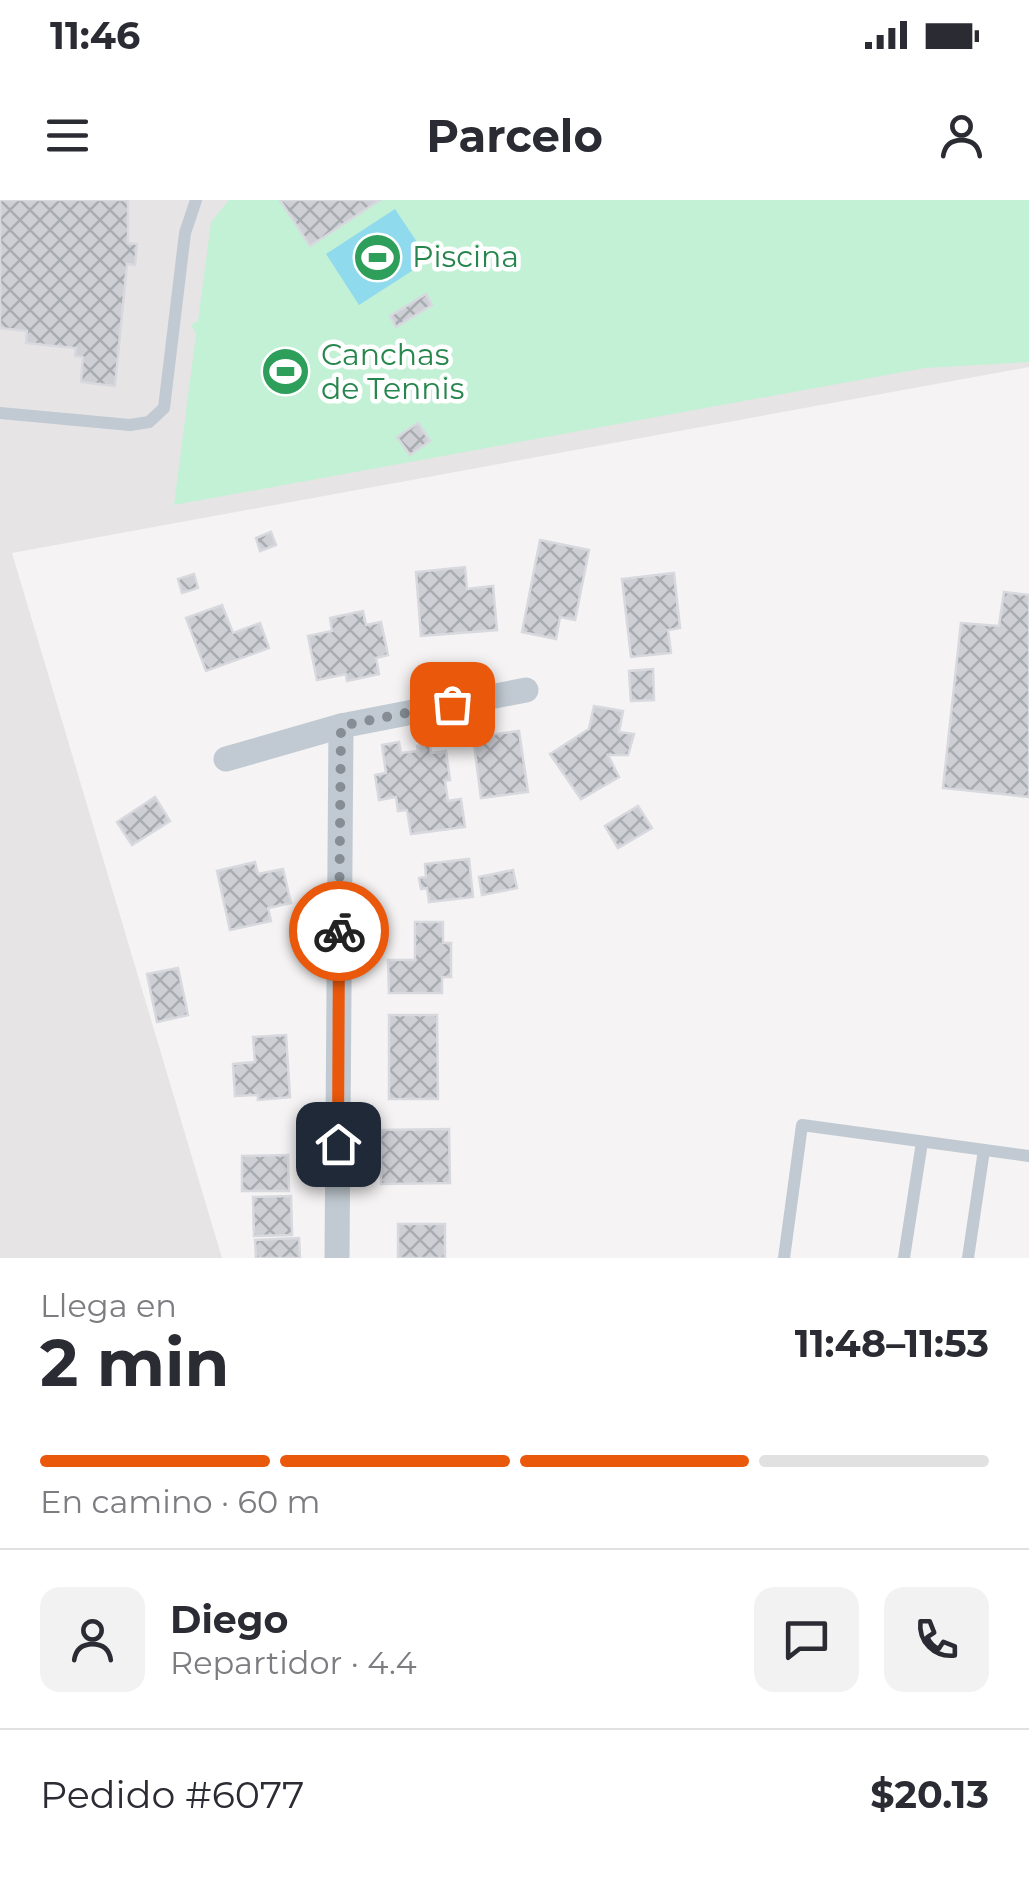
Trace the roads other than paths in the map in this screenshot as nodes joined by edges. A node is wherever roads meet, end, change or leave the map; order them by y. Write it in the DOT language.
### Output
graph roads {
  1 [pos="196,200"];
  2 [pos="0,413"];
  3 [pos="526,690"];
  4 [pos="341,726"];
  5 [pos="226,759"];
  6 [pos="922,1142"];
  7 [pos="984,1150"];
  8 [pos="1029,1156"];
  9 [pos="337,1258"];
  10 [pos="784,1258"];
  11 [pos="904,1258"];
  12 [pos="968,1258"];
  1 -- 2 [label="lane"];
  3 -- 4 [label="street"];
  4 -- 5 [label="street"];
  4 -- 9 [label="street"];
  6 -- 7 [label="lane"];
  6 -- 10 [label="lane"];
  6 -- 11 [label="lane"];
  7 -- 8 [label="lane"];
  7 -- 12 [label="lane"];
}
